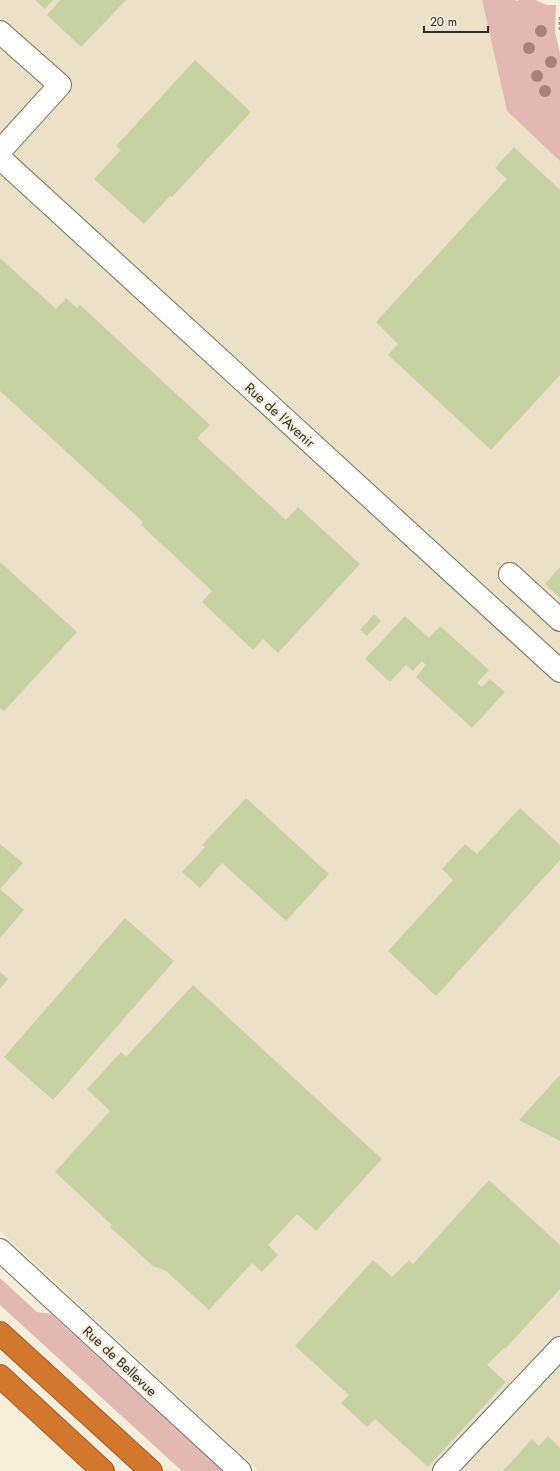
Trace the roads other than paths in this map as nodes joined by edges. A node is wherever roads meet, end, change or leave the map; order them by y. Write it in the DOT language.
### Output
graph roads {
  1 [pos="0,32"];
  2 [pos="0,151"];
  3 [pos="0,158"];
  4 [pos="510,574"];
  5 [pos="560,620"];
  6 [pos="560,671"];
  7 [pos="0,1250"];
  8 [pos="0,1333"];
  9 [pos="560,1348"];
  10 [pos="0,1376"];
  11 [pos="103,1471"];
  12 [pos="151,1471"];
  13 [pos="240,1471"];
  14 [pos="444,1471"];
  1 -- 2 [label="street"];
  3 -- 6 [label="street, Rue de l'Avenir"];
  4 -- 5 [label="street"];
  7 -- 13 [label="street, Rue de Bellevue"];
  8 -- 12 [label="highway"];
  9 -- 14 [label="street"];
  10 -- 11 [label="highway"];
}
